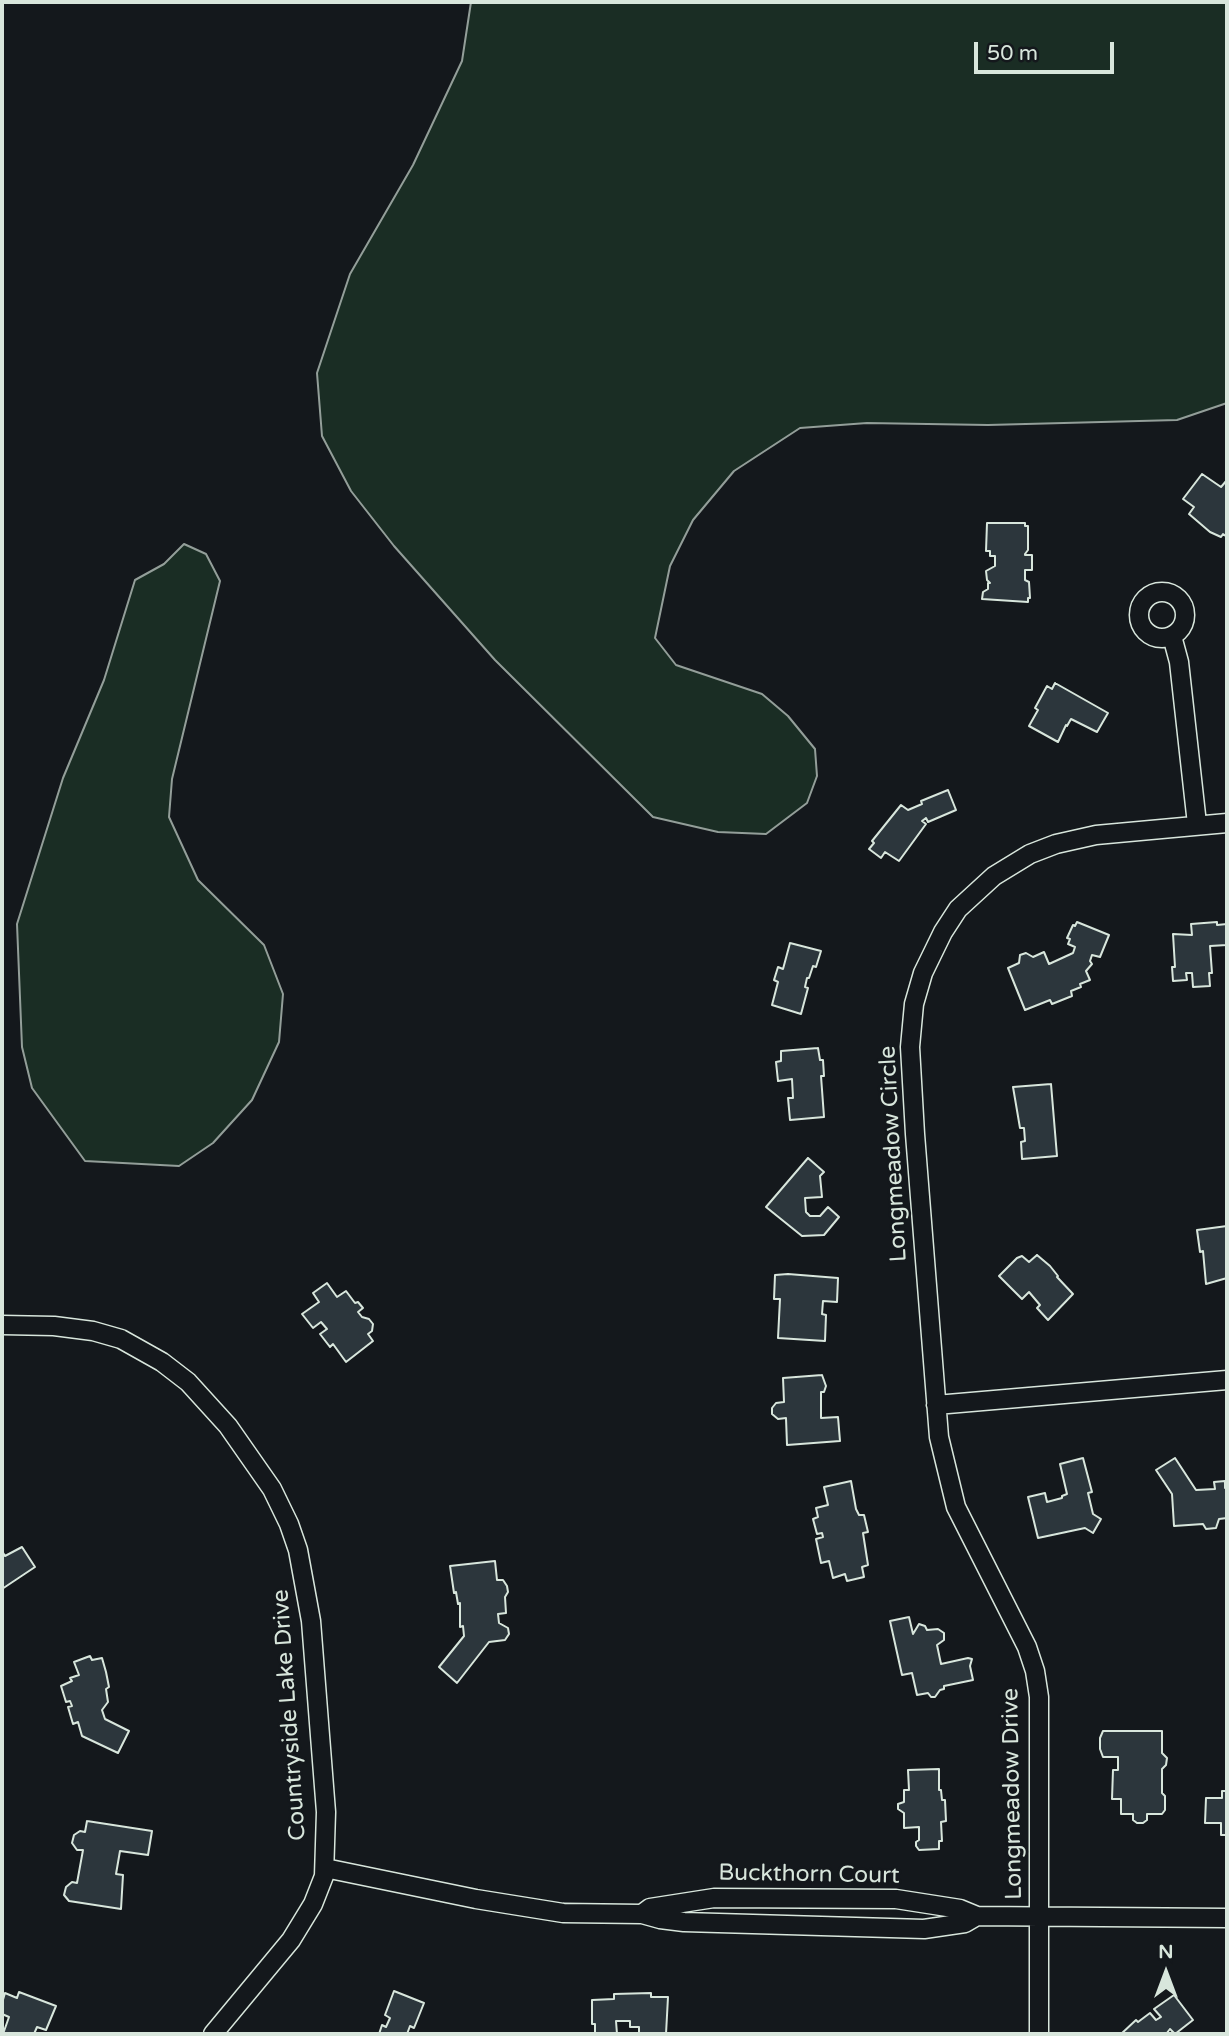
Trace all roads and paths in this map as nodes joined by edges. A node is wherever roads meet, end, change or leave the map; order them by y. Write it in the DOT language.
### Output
graph roads {
  1 [pos="1172,636"];
  2 [pos="1227,823"];
  3 [pos="1196,824"];
  4 [pos="2,1325"];
  5 [pos="1227,1380"];
  6 [pos="936,1405"];
  7 [pos="325,1868"];
  8 [pos="642,1914"];
  9 [pos="976,1916"];
  10 [pos="1039,1917"];
  11 [pos="1227,1918"];
  12 [pos="213,2034"];
  13 [pos="1039,2034"];
  1 -- 3 [label="street"];
  2 -- 3 [label="street, Longmeadow Circle"];
  3 -- 6 [label="street, Longmeadow Circle"];
  4 -- 7 [label="street, Countryside Lake Drive"];
  5 -- 6 [label="street"];
  6 -- 10 [label="street, Longmeadow Drive"];
  7 -- 8 [label="street, Buckthorn Court"];
  7 -- 12 [label="street, Countryside Lake Drive"];
  8 -- 9 [label="street, Buckthorn Court"];
  8 -- 9 [label="street, Buckthorn Court"];
  9 -- 10 [label="street, Buckthorn Court"];
  10 -- 11 [label="street, Buckthorn Court"];
  10 -- 13 [label="street, Longmeadow Drive"];
}
